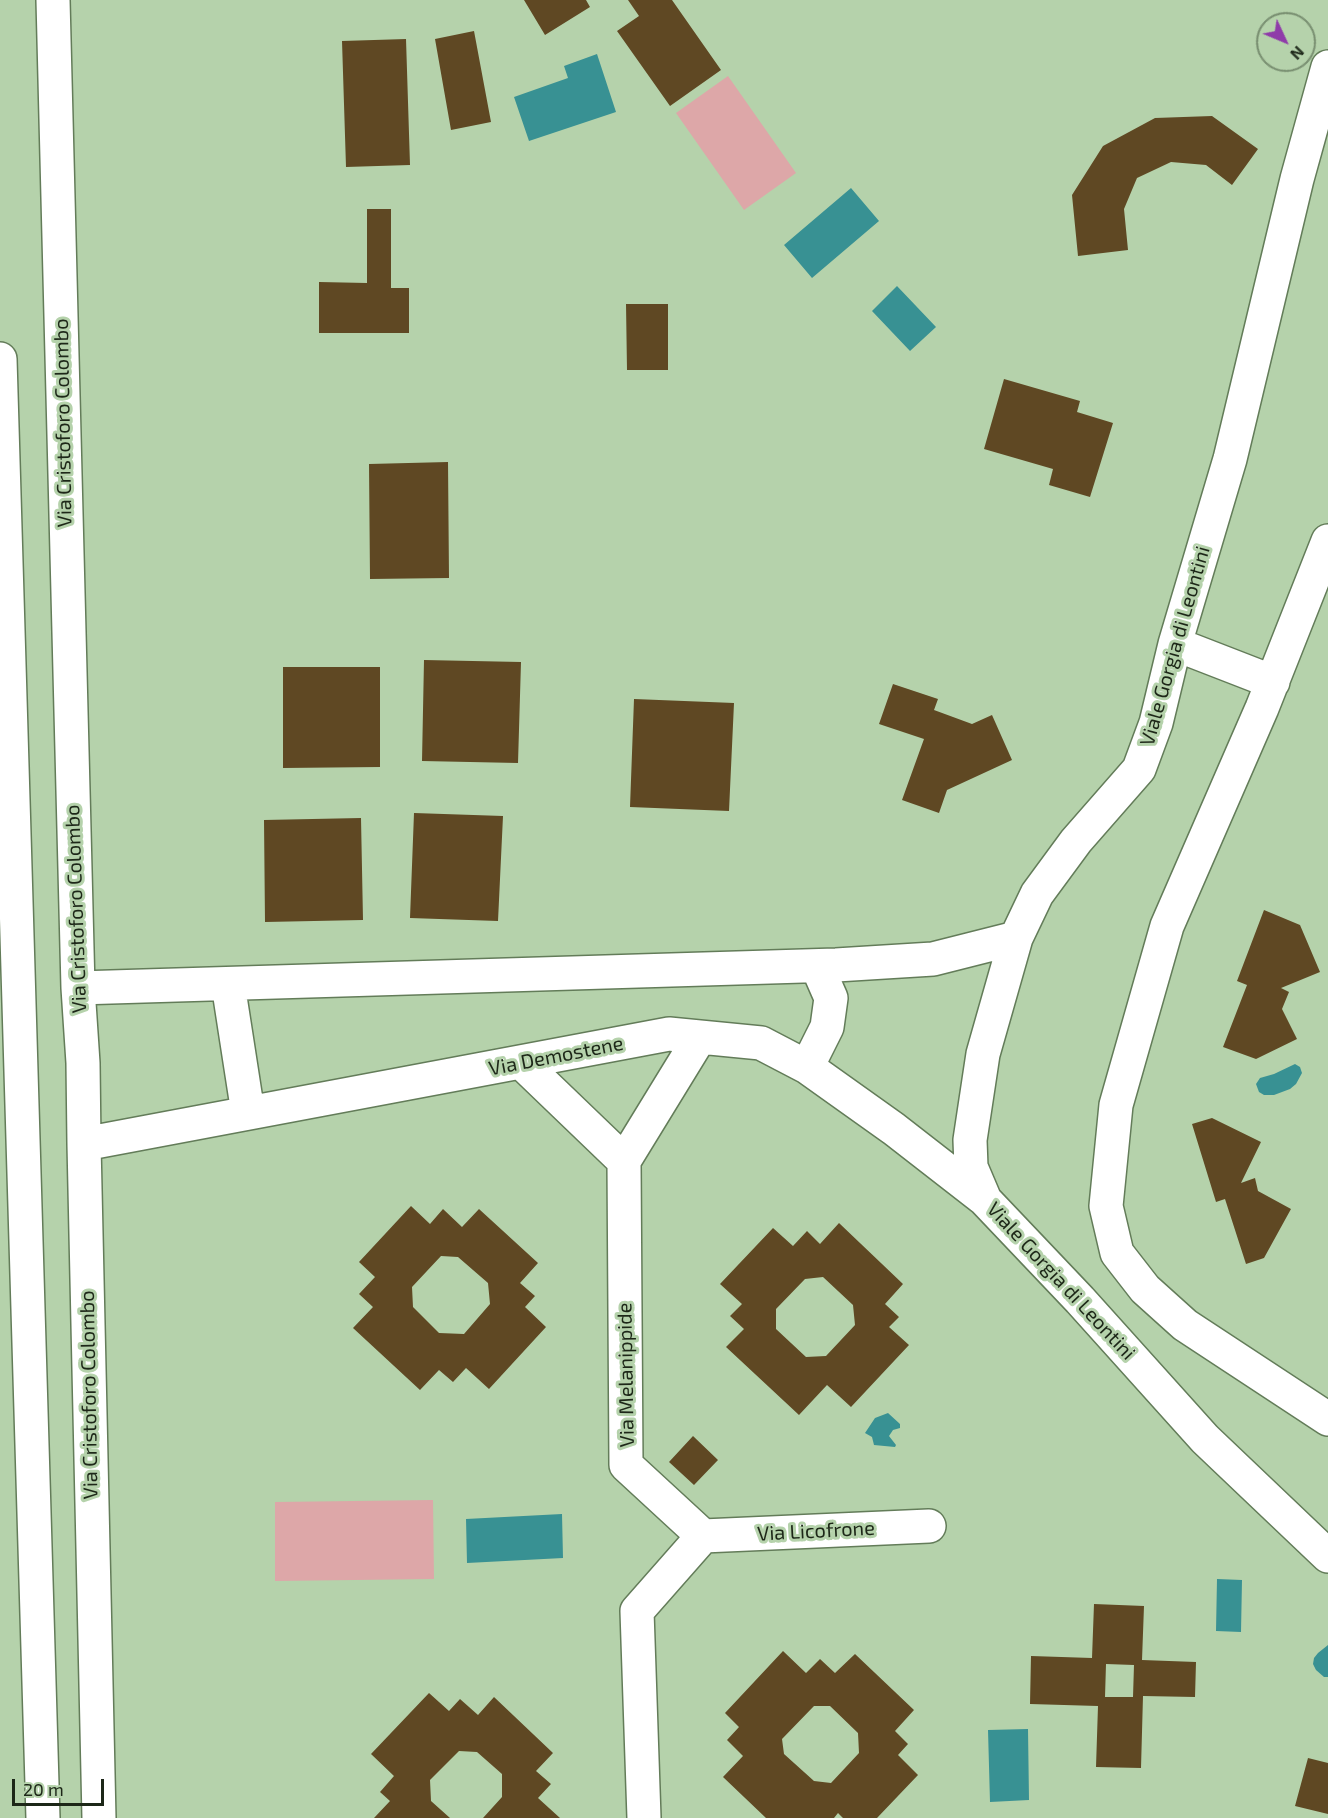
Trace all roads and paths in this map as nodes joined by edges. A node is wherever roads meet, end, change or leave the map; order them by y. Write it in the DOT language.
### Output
graph roads {
  1 [pos="53,0"];
  2 [pos="1328,67"];
  3 [pos="0,359"];
  4 [pos="1328,541"];
  5 [pos="1175,644"];
  6 [pos="1273,681"];
  7 [pos="1016,938"];
  8 [pos="817,966"];
  9 [pos="228,984"];
  10 [pos="78,988"];
  11 [pos="700,1037"];
  12 [pos="521,1062"];
  13 [pos="807,1067"];
  14 [pos="248,1113"];
  15 [pos="84,1144"];
  16 [pos="624,1161"];
  17 [pos="985,1200"];
  18 [pos="1328,1419"];
  19 [pos="929,1526"];
  20 [pos="703,1536"];
  21 [pos="1328,1556"];
  22 [pos="43,1818"];
  23 [pos="99,1818"];
  24 [pos="644,1818"];
  1 -- 10 [label="street, Via Cristoforo Colombo"];
  2 -- 5 [label="street, Viale Gorgia di Leontini"];
  3 -- 22 [label="street"];
  4 -- 6 [label="street"];
  5 -- 6 [label="street"];
  5 -- 7 [label="street, Viale Gorgia di Leontini"];
  6 -- 18 [label="street"];
  7 -- 8 [label="street"];
  7 -- 17 [label="street, Viale Gorgia di Leontini"];
  8 -- 9 [label="street"];
  8 -- 13 [label="street"];
  9 -- 10 [label="street"];
  9 -- 14 [label="street"];
  10 -- 15 [label="street, Via Cristoforo Colombo"];
  11 -- 12 [label="street, Via Demostene"];
  11 -- 13 [label="street, Via Demostene"];
  11 -- 16 [label="street"];
  12 -- 14 [label="street, Via Demostene"];
  12 -- 16 [label="street"];
  13 -- 17 [label="street, Via Demostene"];
  14 -- 15 [label="street, Via Demostene"];
  15 -- 23 [label="street, Via Cristoforo Colombo"];
  16 -- 20 [label="street, Via Melanippide"];
  17 -- 21 [label="street, Viale Gorgia di Leontini"];
  19 -- 20 [label="street, Via Licofrone"];
  20 -- 24 [label="street"];
}
